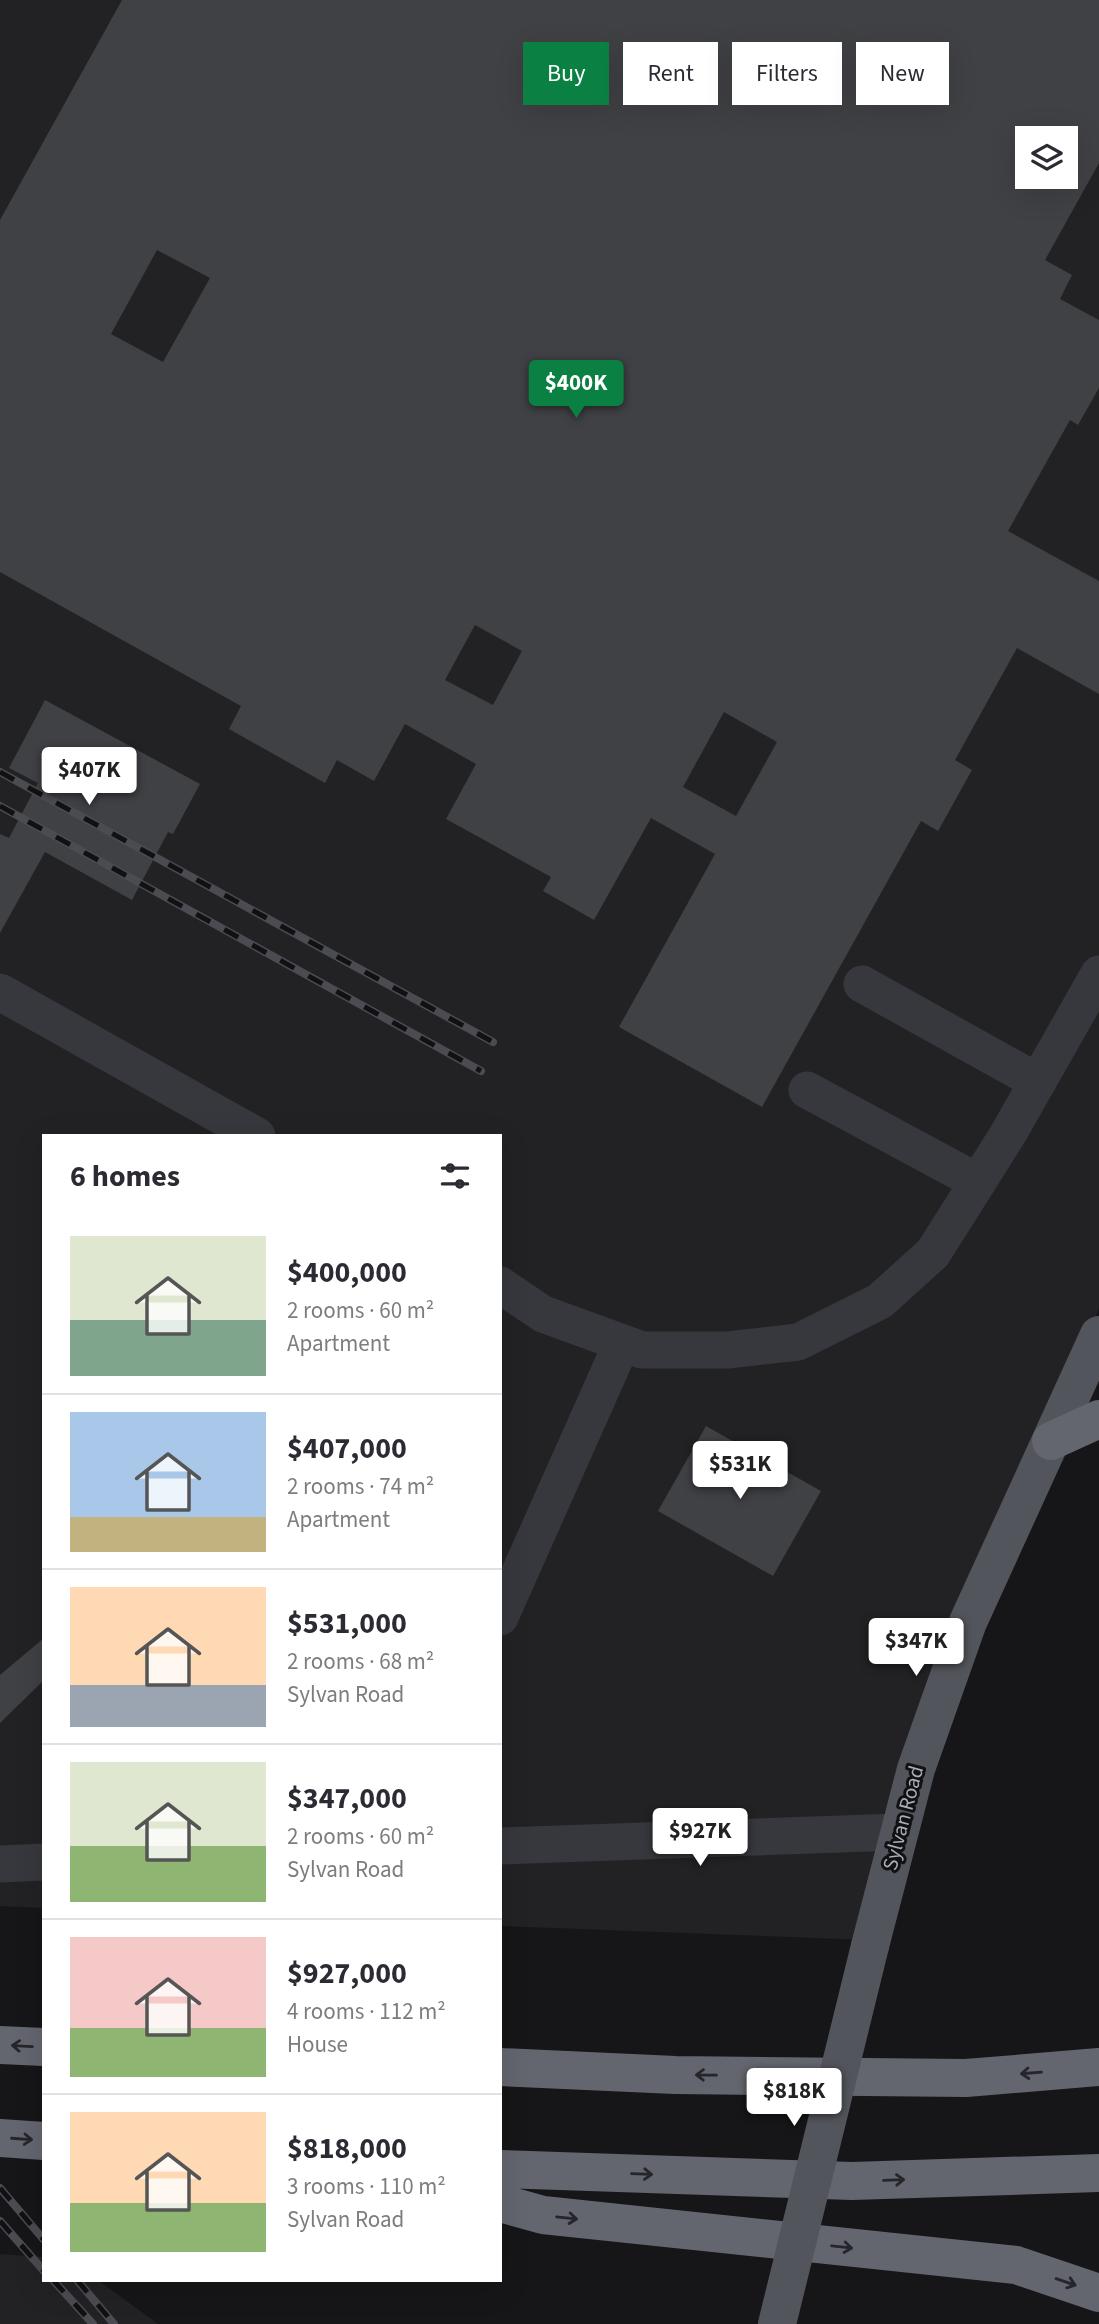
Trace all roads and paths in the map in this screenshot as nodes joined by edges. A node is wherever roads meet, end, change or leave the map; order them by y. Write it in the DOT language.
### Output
graph roads {
  1 [pos="1099,974"];
  2 [pos="862,984"];
  3 [pos="0,992"];
  4 [pos="1038,1082"];
  5 [pos="807,1090"];
  6 [pos="253,1134"];
  7 [pos="978,1182"];
  8 [pos="502,1286"];
  9 [pos="1099,1335"];
  10 [pos="622,1343"];
  11 [pos="1099,1419"];
  12 [pos="1051,1441"];
  13 [pos="502,1613"];
  14 [pos="898,1832"];
  15 [pos="502,1846"];
  16 [pos="42,1862"];
  17 [pos="0,1864"];
  18 [pos="0,2045"];
  19 [pos="42,2047"];
  20 [pos="502,2067"];
  21 [pos="1099,2067"];
  22 [pos="0,2138"];
  23 [pos="42,2141"];
  24 [pos="502,2169"];
  25 [pos="1099,2173"];
  26 [pos="502,2204"];
  27 [pos="1099,2293"];
  28 [pos="777,2324"];
  1 -- 4 [label="street"];
  2 -- 4 [label="street"];
  3 -- 6 [label="street"];
  4 -- 7 [label="street"];
  5 -- 7 [label="street"];
  7 -- 10 [label="street"];
  8 -- 10 [label="street"];
  9 -- 12 [label="main road, Sylvan Road"];
  10 -- 13 [label="street"];
  11 -- 12 [label="highway"];
  12 -- 14 [label="main road, Sylvan Road"];
  14 -- 15 [label="street"];
  14 -- 28 [label="main road, Sylvan Road, bridge"];
  16 -- 17 [label="street"];
  19 -- 18 [label="highway, one-way"];
  21 -- 20 [label="highway, one-way"];
  22 -- 23 [label="highway, one-way"];
  24 -- 25 [label="highway, one-way"];
  26 -- 27 [label="highway, one-way"];
}
